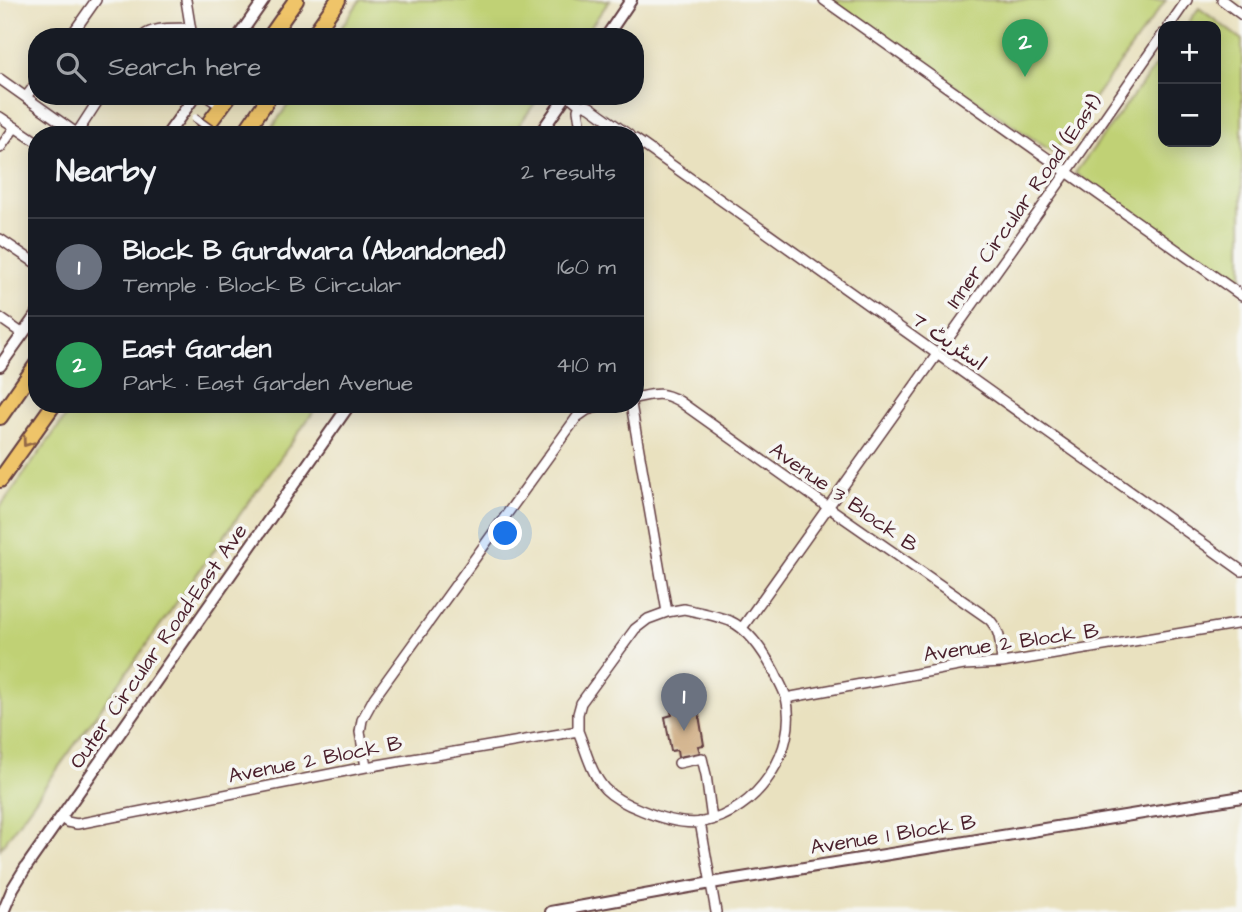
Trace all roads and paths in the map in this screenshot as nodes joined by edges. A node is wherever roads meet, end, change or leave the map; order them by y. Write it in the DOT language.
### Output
graph roads {
  1 [pos="96,0"];
  2 [pos="186,0"];
  3 [pos="264,0"];
  4 [pos="296,0"];
  5 [pos="338,0"];
  6 [pos="631,0"];
  7 [pos="824,0"];
  8 [pos="1187,0"];
  9 [pos="1222,0"];
  10 [pos="1242,15"];
  11 [pos="1172,21"];
  12 [pos="76,28"];
  13 [pos="190,28"];
  14 [pos="244,28"];
  15 [pos="276,28"];
  16 [pos="318,28"];
  17 [pos="612,28"];
  18 [pos="1158,41"];
  19 [pos="0,79"];
  20 [pos="28,94"];
  21 [pos="26,97"];
  22 [pos="37,105"];
  23 [pos="96,105"];
  24 [pos="189,105"];
  25 [pos="217,105"];
  26 [pos="264,105"];
  27 [pos="561,105"];
  28 [pos="580,105"];
  29 [pos="585,105"];
  30 [pos="585,105"];
  31 [pos="0,117"];
  32 [pos="195,118"];
  33 [pos="67,126"];
  34 [pos="83,126"];
  35 [pos="173,126"];
  36 [pos="205,126"];
  37 [pos="206,126"];
  38 [pos="249,126"];
  39 [pos="545,126"];
  40 [pos="581,126"];
  41 [pos="616,126"];
  42 [pos="15,127"];
  43 [pos="28,136"];
  44 [pos="644,145"];
  45 [pos="0,148"];
  46 [pos="1067,172"];
  47 [pos="0,239"];
  48 [pos="28,258"];
  49 [pos="1242,296"];
  50 [pos="0,318"];
  51 [pos="28,327"];
  52 [pos="23,334"];
  53 [pos="937,355"];
  54 [pos="0,366"];
  55 [pos="28,377"];
  56 [pos="644,396"];
  57 [pos="48,413"];
  58 [pos="344,413"];
  59 [pos="583,413"];
  60 [pos="633,413"];
  61 [pos="0,417"];
  62 [pos="0,480"];
  63 [pos="828,508"];
  64 [pos="1242,571"];
  65 [pos="667,611"];
  66 [pos="1242,623"];
  67 [pos="742,628"];
  68 [pos="1002,663"];
  69 [pos="786,698"];
  70 [pos="578,731"];
  71 [pos="679,763"];
  72 [pos="366,766"];
  73 [pos="1242,797"];
  74 [pos="62,818"];
  75 [pos="712,820"];
  76 [pos="700,822"];
  77 [pos="711,883"];
  78 [pos="3,912"];
  79 [pos="551,912"];
  80 [pos="716,912"];
  1 -- 12 [label="street"];
  2 -- 13 [label="street"];
  3 -- 14 [label="street"];
  4 -- 15 [label="main road"];
  5 -- 16 [label="main road"];
  6 -- 17 [label="street"];
  7 -- 46 [label="street"];
  8 -- 11 [label="street"];
  9 -- 10 [label="street"];
  18 -- 46 [label="street, Inner Circular Road (East)"];
  19 -- 21 [label="street"];
  20 -- 21 [label="street"];
  22 -- 33 [label="street"];
  23 -- 34 [label="street"];
  24 -- 35 [label="street"];
  25 -- 36 [label="main road"];
  26 -- 38 [label="main road"];
  27 -- 39 [label="street"];
  28 -- 29 [label="street"];
  28 -- 40 [label="street"];
  30 -- 41 [label="street"];
  31 -- 42 [label="street"];
  32 -- 37 [label="street, bridge"];
  42 -- 43 [label="street"];
  42 -- 45 [label="street"];
  44 -- 53 [label="street, اسٹریٹ 7"];
  46 -- 49 [label="street"];
  46 -- 53 [label="street, Inner Circular Road (East)"];
  47 -- 48 [label="street"];
  50 -- 52 [label="street"];
  51 -- 52 [label="street"];
  52 -- 54 [label="street"];
  53 -- 63 [label="street, Inner Circular Road (East)"];
  53 -- 64 [label="street, اسٹریٹ 7"];
  55 -- 61 [label="main road"];
  56 -- 63 [label="street, Avenue 3 Block B"];
  57 -- 62 [label="main road, one-way"];
  58 -- 74 [label="street, Outer Circular Road-East Ave"];
  59 -- 72 [label="street"];
  60 -- 65 [label="street"];
  63 -- 67 [label="street, Inner Circular Road (East)"];
  63 -- 68 [label="street, Avenue 3 Block B"];
  65 -- 67 [label="street"];
  65 -- 70 [label="street"];
  66 -- 68 [label="street, Avenue 2 Block B"];
  67 -- 69 [label="street"];
  68 -- 69 [label="street, Avenue 2 Block B"];
  69 -- 75 [label="street"];
  70 -- 72 [label="street, Avenue 2 Block B"];
  70 -- 76 [label="street"];
  71 -- 75 [label="street"];
  72 -- 74 [label="street, Avenue 2 Block B"];
  73 -- 77 [label="street, Avenue 1 Block B"];
  74 -- 78 [label="street, Outer Circular Road-East Ave"];
  75 -- 76 [label="street"];
  76 -- 77 [label="street"];
  77 -- 79 [label="street, Avenue 1 Block B"];
  77 -- 80 [label="street"];
}
